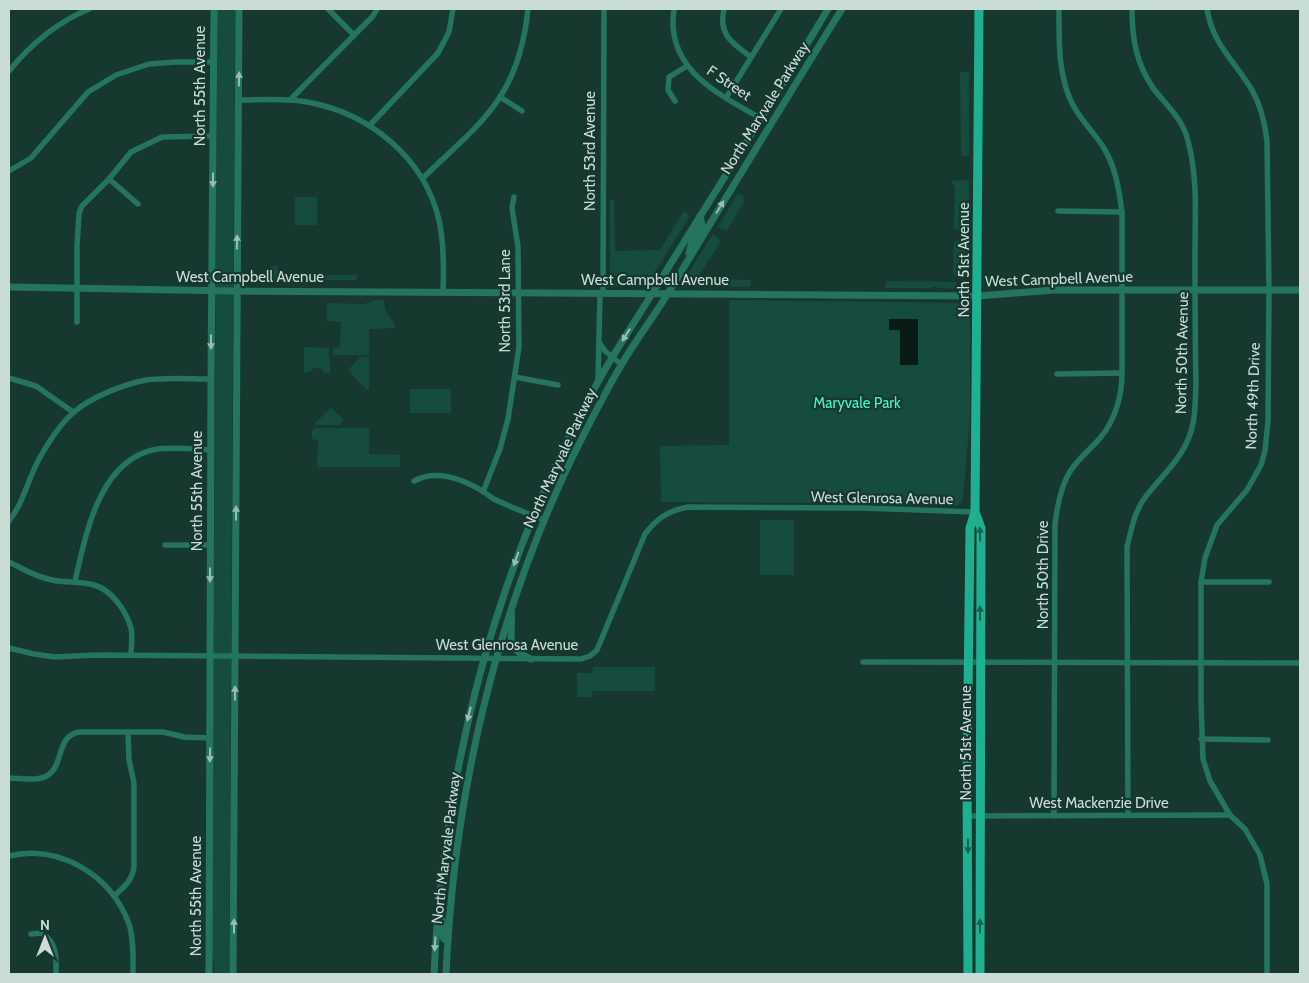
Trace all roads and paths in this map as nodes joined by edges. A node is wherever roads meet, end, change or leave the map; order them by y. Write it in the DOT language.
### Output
graph roads {
  1 [pos="89,9"];
  2 [pos="214,9"];
  3 [pos="240,9"];
  4 [pos="328,9"];
  5 [pos="377,9"];
  6 [pos="453,9"];
  7 [pos="528,9"];
  8 [pos="604,9"];
  9 [pos="674,9"];
  10 [pos="724,9"];
  11 [pos="781,9"];
  12 [pos="828,9"];
  13 [pos="842,9"];
  14 [pos="979,9"];
  15 [pos="1059,9"];
  16 [pos="1132,9"];
  17 [pos="1207,9"];
  18 [pos="354,35"];
  19 [pos="752,56"];
  20 [pos="214,62"];
  21 [pos="686,66"];
  22 [pos="9,71"];
  23 [pos="500,97"];
  24 [pos="726,98"];
  25 [pos="239,100"];
  26 [pos="290,100"];
  27 [pos="675,101"];
  28 [pos="522,111"];
  29 [pos="760,118"];
  30 [pos="370,126"];
  31 [pos="213,136"];
  32 [pos="9,171"];
  33 [pos="423,178"];
  34 [pos="109,179"];
  35 [pos="734,184"];
  36 [pos="718,186"];
  37 [pos="514,196"];
  38 [pos="138,204"];
  39 [pos="1058,211"];
  40 [pos="1122,212"];
  41 [pos="700,216"];
  42 [pos="686,263"];
  43 [pos="9,287"];
  44 [pos="76,288"];
  45 [pos="211,290"];
  46 [pos="237,290"];
  47 [pos="1122,290"];
  48 [pos="1195,290"];
  49 [pos="1269,290"];
  50 [pos="1300,290"];
  51 [pos="443,292"];
  52 [pos="518,293"];
  53 [pos="601,293"];
  54 [pos="652,294"];
  55 [pos="668,294"];
  56 [pos="978,296"];
  57 [pos="77,322"];
  58 [pos="599,342"];
  59 [pos="612,357"];
  60 [pos="622,365"];
  61 [pos="1122,373"];
  62 [pos="1057,374"];
  63 [pos="515,377"];
  64 [pos="9,378"];
  65 [pos="211,379"];
  66 [pos="598,381"];
  67 [pos="558,385"];
  68 [pos="73,412"];
  69 [pos="210,450"];
  70 [pos="414,481"];
  71 [pos="483,492"];
  72 [pos="975,512"];
  73 [pos="533,515"];
  74 [pos="544,520"];
  75 [pos="9,521"];
  76 [pos="165,545"];
  77 [pos="210,545"];
  78 [pos="9,562"];
  79 [pos="75,582"];
  80 [pos="1201,582"];
  81 [pos="1269,582"];
  82 [pos="511,609"];
  83 [pos="9,648"];
  84 [pos="130,656"];
  85 [pos="211,656"];
  86 [pos="235,657"];
  87 [pos="483,659"];
  88 [pos="496,659"];
  89 [pos="532,659"];
  90 [pos="863,662"];
  91 [pos="968,662"];
  92 [pos="980,662"];
  93 [pos="1055,662"];
  94 [pos="1129,662"];
  95 [pos="1202,662"];
  96 [pos="1300,663"];
  97 [pos="128,732"];
  98 [pos="210,738"];
  99 [pos="1201,739"];
  100 [pos="1268,740"];
  101 [pos="9,778"];
  102 [pos="1128,815"];
  103 [pos="1230,815"];
  104 [pos="968,816"];
  105 [pos="980,816"];
  106 [pos="1054,816"];
  107 [pos="9,856"];
  108 [pos="439,895"];
  109 [pos="114,896"];
  110 [pos="31,934"];
  111 [pos="448,940"];
  112 [pos="56,974"];
  113 [pos="133,974"];
  114 [pos="209,974"];
  115 [pos="233,974"];
  116 [pos="434,974"];
  117 [pos="446,974"];
  118 [pos="968,974"];
  119 [pos="980,974"];
  120 [pos="1266,974"];
  1 -- 22 [label="street"];
  2 -- 20 [label="street, North 55th Avenue"];
  25 -- 3 [label="street, one-way"];
  4 -- 18 [label="street"];
  5 -- 18 [label="street"];
  6 -- 30 [label="street"];
  7 -- 23 [label="street"];
  8 -- 53 [label="street, North 53rd Avenue"];
  9 -- 21 [label="street, F Street"];
  10 -- 19 [label="street"];
  11 -- 19 [label="street"];
  12 -- 29 [label="street, North Maryvale Parkway"];
  13 -- 35 [label="street, North Maryvale Parkway"];
  14 -- 56 [label="main road, North 51st Avenue"];
  15 -- 40 [label="street, North 50th Drive"];
  16 -- 48 [label="street, North 50th Avenue"];
  17 -- 49 [label="street, North 49th Drive"];
  18 -- 26 [label="street"];
  19 -- 24 [label="street"];
  20 -- 31 [label="street, North 55th Avenue"];
  20 -- 32 [label="street"];
  21 -- 24 [label="street, F Street"];
  21 -- 27 [label="street"];
  23 -- 28 [label="street"];
  23 -- 33 [label="street"];
  24 -- 29 [label="street, F Street"];
  25 -- 26 [label="street"];
  46 -- 25 [label="street, one-way"];
  26 -- 30 [label="street"];
  29 -- 36 [label="street, North Maryvale Parkway"];
  30 -- 33 [label="street"];
  31 -- 34 [label="street"];
  31 -- 45 [label="street, North 55th Avenue, one-way"];
  33 -- 51 [label="street"];
  34 -- 38 [label="street"];
  34 -- 44 [label="street"];
  35 -- 36 [label="street"];
  42 -- 35 [label="street, North Maryvale Parkway, one-way"];
  36 -- 41 [label="street, North Maryvale Parkway"];
  37 -- 52 [label="street, North 53rd Lane"];
  39 -- 40 [label="street"];
  40 -- 47 [label="street, North 50th Drive"];
  41 -- 42 [label="street"];
  41 -- 54 [label="street, North Maryvale Parkway"];
  42 -- 55 [label="street, North Maryvale Parkway"];
  43 -- 44 [label="street, West Campbell Avenue"];
  44 -- 45 [label="street, West Campbell Avenue"];
  44 -- 57 [label="street"];
  45 -- 46 [label="street, West Campbell Avenue"];
  45 -- 65 [label="street, North 55th Avenue, one-way"];
  46 -- 51 [label="street, West Campbell Avenue"];
  86 -- 46 [label="street, one-way"];
  47 -- 48 [label="street, West Campbell Avenue"];
  47 -- 56 [label="street, West Campbell Avenue"];
  47 -- 61 [label="street, North 50th Drive"];
  48 -- 49 [label="street, West Campbell Avenue"];
  48 -- 94 [label="street, North 50th Avenue"];
  49 -- 50 [label="street, West Campbell Avenue"];
  49 -- 80 [label="street, North 49th Drive"];
  51 -- 52 [label="street, West Campbell Avenue"];
  52 -- 53 [label="street, West Campbell Avenue"];
  52 -- 63 [label="street, North 53rd Lane"];
  53 -- 54 [label="street, West Campbell Avenue"];
  53 -- 58 [label="street, North 53rd Avenue"];
  54 -- 55 [label="street, West Campbell Avenue"];
  54 -- 59 [label="street, North Maryvale Parkway, one-way"];
  55 -- 56 [label="street, West Campbell Avenue"];
  55 -- 60 [label="street, North Maryvale Parkway"];
  56 -- 72 [label="main road, North 51st Avenue"];
  58 -- 59 [label="street"];
  58 -- 66 [label="street, North 53rd Avenue"];
  59 -- 60 [label="street"];
  59 -- 66 [label="street, North Maryvale Parkway"];
  60 -- 74 [label="street, North Maryvale Parkway"];
  61 -- 62 [label="street"];
  61 -- 93 [label="street, North 50th Drive"];
  63 -- 67 [label="street"];
  63 -- 71 [label="street, North 53rd Lane"];
  64 -- 68 [label="street"];
  65 -- 68 [label="street"];
  65 -- 69 [label="street, North 55th Avenue"];
  66 -- 73 [label="street, North Maryvale Parkway"];
  68 -- 75 [label="street"];
  69 -- 77 [label="street, North 55th Avenue"];
  69 -- 79 [label="street"];
  70 -- 71 [label="street"];
  71 -- 73 [label="street"];
  72 -- 89 [label="street, West Glenrosa Avenue"];
  72 -- 91 [label="main road, North 51st Avenue"];
  92 -- 72 [label="main road, North 51st Avenue, one-way"];
  73 -- 74 [label="street"];
  73 -- 87 [label="street, North Maryvale Parkway, one-way"];
  74 -- 82 [label="street, North Maryvale Parkway"];
  76 -- 77 [label="street"];
  77 -- 85 [label="street, North 55th Avenue, one-way"];
  78 -- 79 [label="street"];
  79 -- 84 [label="street"];
  80 -- 81 [label="street"];
  80 -- 95 [label="street, North 49th Drive"];
  82 -- 88 [label="street, North Maryvale Parkway"];
  82 -- 89 [label="street"];
  83 -- 84 [label="street, West Glenrosa Avenue"];
  84 -- 85 [label="street, West Glenrosa Avenue"];
  85 -- 86 [label="street, West Glenrosa Avenue"];
  85 -- 98 [label="street, North 55th Avenue"];
  86 -- 87 [label="street, West Glenrosa Avenue"];
  115 -- 86 [label="street, one-way"];
  87 -- 88 [label="street, West Glenrosa Avenue"];
  87 -- 108 [label="street, North Maryvale Parkway, one-way"];
  88 -- 89 [label="street, West Glenrosa Avenue"];
  88 -- 111 [label="street, North Maryvale Parkway"];
  90 -- 91 [label="street"];
  91 -- 92 [label="street"];
  91 -- 104 [label="main road, North 51st Avenue"];
  92 -- 93 [label="street"];
  92 -- 105 [label="main road, North 51st Avenue"];
  93 -- 94 [label="street"];
  93 -- 106 [label="street, North 50th Drive"];
  94 -- 95 [label="street"];
  94 -- 102 [label="street, North 50th Avenue"];
  95 -- 96 [label="street"];
  95 -- 99 [label="street, North 49th Drive"];
  97 -- 98 [label="street"];
  97 -- 101 [label="street"];
  97 -- 109 [label="street"];
  98 -- 114 [label="street, North 55th Avenue, one-way"];
  99 -- 100 [label="street"];
  99 -- 103 [label="street, North 49th Drive"];
  102 -- 103 [label="street, West Mackenzie Drive"];
  102 -- 106 [label="street, West Mackenzie Drive"];
  103 -- 120 [label="street, North 49th Drive"];
  104 -- 105 [label="street, West Mackenzie Drive"];
  104 -- 118 [label="main road, North 51st Avenue, one-way"];
  105 -- 106 [label="street, West Mackenzie Drive"];
  119 -- 105 [label="main road, North 51st Avenue, one-way"];
  107 -- 109 [label="street"];
  108 -- 111 [label="street"];
  108 -- 116 [label="street, North Maryvale Parkway, one-way"];
  109 -- 113 [label="street"];
  110 -- 112 [label="street"];
  111 -- 117 [label="street, North Maryvale Parkway"];
}
